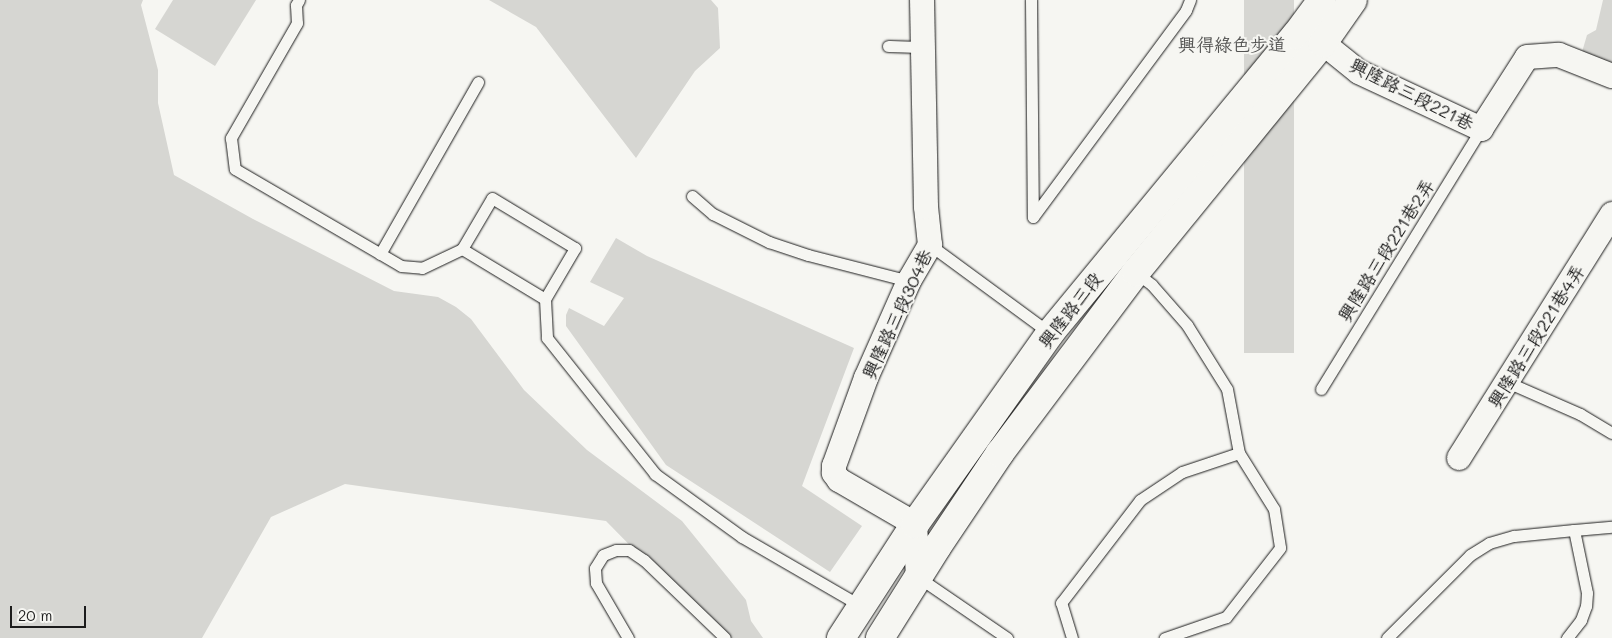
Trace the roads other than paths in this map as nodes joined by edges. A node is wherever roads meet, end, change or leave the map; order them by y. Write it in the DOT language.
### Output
graph roads {
  1 [pos="299,0"];
  2 [pos="922,0"];
  3 [pos="1032,0"];
  4 [pos="1190,0"];
  5 [pos="1322,0"];
  6 [pos="1352,0"];
  7 [pos="1324,43"];
  8 [pos="888,46"];
  9 [pos="921,47"];
  10 [pos="1612,76"];
  11 [pos="478,82"];
  12 [pos="1481,129"];
  13 [pos="692,196"];
  14 [pos="1612,214"];
  15 [pos="930,245"];
  16 [pos="462,249"];
  17 [pos="380,254"];
  18 [pos="1125,264"];
  19 [pos="909,281"];
  20 [pos="545,299"];
  21 [pos="1050,333"];
  22 [pos="1507,382"];
  23 [pos="1321,389"];
  24 [pos="1612,433"];
  25 [pos="1239,453"];
  26 [pos="1459,458"];
  27 [pos="915,524"];
  28 [pos="1612,527"];
  29 [pos="1574,530"];
  30 [pos="918,577"];
  31 [pos="861,606"];
  32 [pos="628,638"];
  33 [pos="725,638"];
  34 [pos="841,638"];
  35 [pos="880,638"];
  36 [pos="1007,638"];
  37 [pos="1072,638"];
  38 [pos="1165,638"];
  39 [pos="1387,638"];
  40 [pos="1567,638"];
  1 -- 17 [label="lane"];
  2 -- 9 [label="street, 興隆路三段304巷"];
  3 -- 4 [label="lane"];
  5 -- 18 [label="main road, 興隆路三段"];
  6 -- 7 [label="main road, 興隆路三段"];
  7 -- 12 [label="street, 興隆路三段221巷"];
  7 -- 18 [label="main road, 興隆路三段"];
  8 -- 9 [label="lane"];
  9 -- 15 [label="street, 興隆路三段304巷"];
  10 -- 12 [label="street, 興隆路三段221巷"];
  11 -- 17 [label="lane"];
  12 -- 23 [label="lane, 興隆路三段221巷2弄"];
  13 -- 19 [label="lane"];
  14 -- 22 [label="street, 興隆路三段221巷4弄"];
  15 -- 19 [label="street, 興隆路三段304巷"];
  15 -- 21 [label="lane"];
  16 -- 17 [label="lane"];
  16 -- 20 [label="lane"];
  16 -- 20 [label="lane"];
  18 -- 21 [label="main road, 興隆路三段"];
  18 -- 25 [label="lane"];
  18 -- 30 [label="main road, 興隆路三段"];
  19 -- 27 [label="street, 興隆路三段304巷"];
  20 -- 31 [label="lane"];
  21 -- 27 [label="main road, 興隆路三段"];
  22 -- 24 [label="lane"];
  22 -- 26 [label="street, 興隆路三段221巷4弄"];
  25 -- 37 [label="lane"];
  25 -- 38 [label="lane"];
  27 -- 30 [label="street"];
  27 -- 31 [label="main road, 興隆路三段"];
  28 -- 29 [label="lane"];
  29 -- 39 [label="lane"];
  29 -- 40 [label="lane"];
  30 -- 35 [label="main road, 興隆路三段"];
  30 -- 36 [label="lane"];
  31 -- 34 [label="main road, 興隆路三段"];
  32 -- 33 [label="lane"];
}
